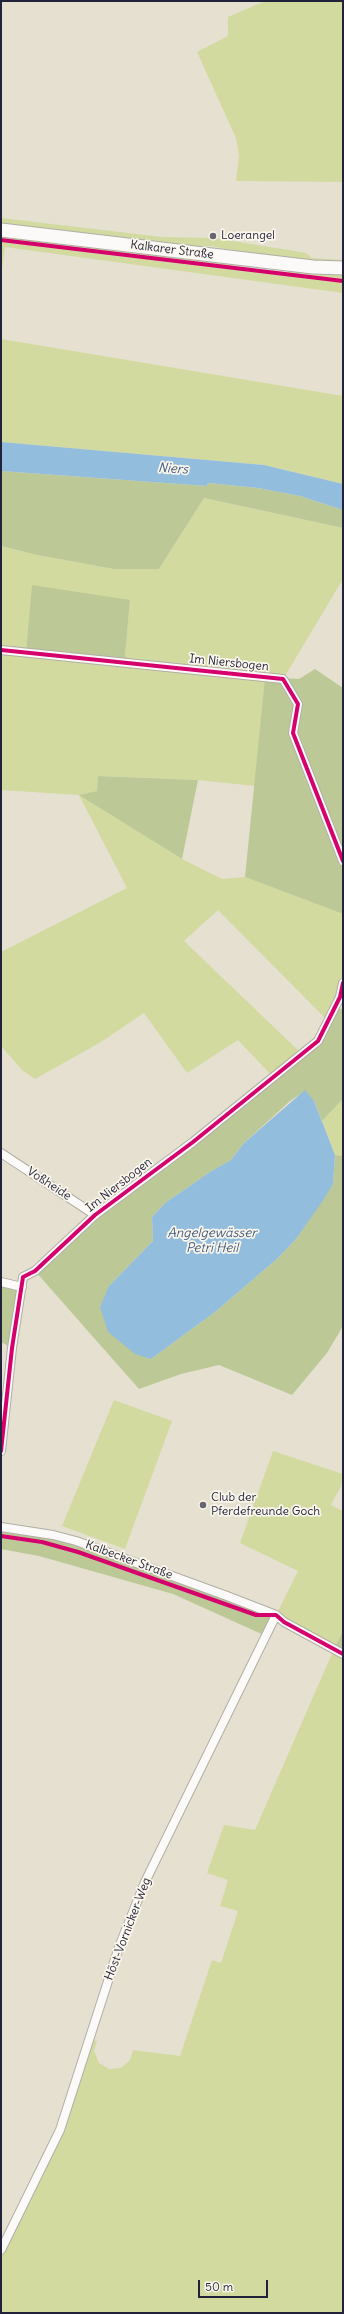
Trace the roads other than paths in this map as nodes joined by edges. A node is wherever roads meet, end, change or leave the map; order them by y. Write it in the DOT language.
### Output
graph roads {
  1 [pos="1,230"];
  2 [pos="343,268"];
  3 [pos="1,650"];
  4 [pos="343,860"];
  5 [pos="343,983"];
  6 [pos="1,1153"];
  7 [pos="95,1215"];
  8 [pos="1,1282"];
  9 [pos="22,1287"];
  10 [pos="1,1452"];
  11 [pos="1,1527"];
  12 [pos="276,1615"];
  13 [pos="343,1654"];
  14 [pos="1,2250"];
  1 -- 2 [label="main road, Kalkarer Straße"];
  3 -- 4 [label="street, Im Niersbogen"];
  5 -- 7 [label="street, Im Niersbogen"];
  6 -- 7 [label="street, Voßheide"];
  7 -- 9 [label="street, Im Niersbogen"];
  8 -- 9 [label="street"];
  9 -- 10 [label="street, Im Niersbogen"];
  11 -- 12 [label="street, Kalbecker Straße"];
  12 -- 13 [label="street, Kalbecker Straße"];
  12 -- 14 [label="street, Höst-Vornicker-Weg"];
}
